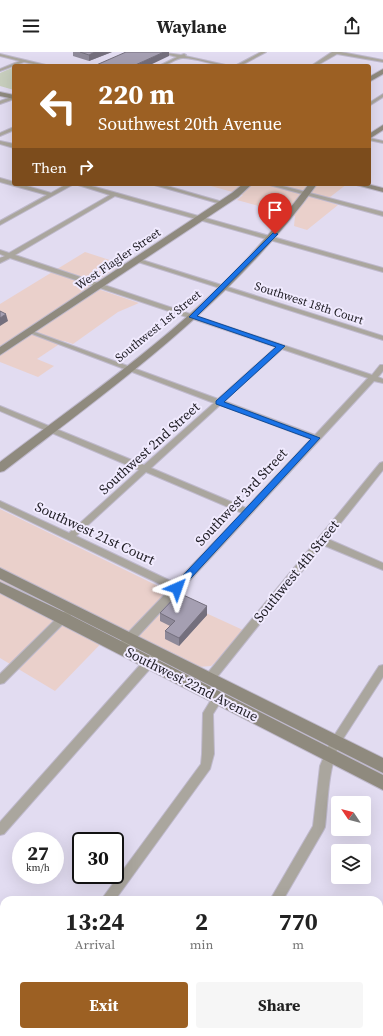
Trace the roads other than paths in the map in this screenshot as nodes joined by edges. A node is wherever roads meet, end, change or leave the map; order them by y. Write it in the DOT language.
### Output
graph roads {
  1 [pos="160,52"];
  2 [pos="191,52"];
  3 [pos="264,52"];
  4 [pos="336,52"];
  5 [pos="0,55"];
  6 [pos="182,56"];
  7 [pos="25,60"];
  8 [pos="383,61"];
  9 [pos="15,64"];
  10 [pos="40,64"];
  11 [pos="165,64"];
  12 [pos="219,64"];
  13 [pos="241,64"];
  14 [pos="316,64"];
  15 [pos="12,65"];
  16 [pos="0,70"];
  17 [pos="383,71"];
  18 [pos="371,79"];
  19 [pos="0,89"];
  20 [pos="12,92"];
  21 [pos="0,94"];
  22 [pos="371,95"];
  23 [pos="12,97"];
  24 [pos="382,97"];
  25 [pos="12,98"];
  26 [pos="0,103"];
  27 [pos="371,104"];
  28 [pos="383,127"];
  29 [pos="12,129"];
  30 [pos="0,135"];
  31 [pos="371,136"];
  32 [pos="371,139"];
  33 [pos="0,142"];
  34 [pos="383,142"];
  35 [pos="12,145"];
  36 [pos="0,180"];
  37 [pos="12,183"];
  38 [pos="371,184"];
  39 [pos="21,186"];
  40 [pos="68,186"];
  41 [pos="85,186"];
  42 [pos="161,186"];
  43 [pos="245,186"];
  44 [pos="298,186"];
  45 [pos="366,186"];
  46 [pos="312,187"];
  47 [pos="383,187"];
  48 [pos="383,190"];
  49 [pos="115,194"];
  50 [pos="52,195"];
  51 [pos="224,203"];
  52 [pos="383,214"];
  53 [pos="201,218"];
  54 [pos="0,223"];
  55 [pos="272,238"];
  56 [pos="0,252"];
  57 [pos="10,255"];
  58 [pos="137,260"];
  59 [pos="0,261"];
  60 [pos="383,270"];
  61 [pos="100,285"];
  62 [pos="224,287"];
  63 [pos="192,317"];
  64 [pos="30,332"];
  65 [pos="383,338"];
  66 [pos="281,346"];
  67 [pos="0,352"];
  68 [pos="383,367"];
  69 [pos="128,368"];
  70 [pos="373,377"];
  71 [pos="383,381"];
  72 [pos="219,402"];
  73 [pos="0,408"];
  74 [pos="51,429"];
  75 [pos="316,438"];
  76 [pos="383,465"];
  77 [pos="0,468"];
  78 [pos="146,469"];
  79 [pos="0,504"];
  80 [pos="248,512"];
  81 [pos="70,537"];
  82 [pos="321,540"];
  83 [pos="383,567"];
  84 [pos="0,573"];
  85 [pos="0,587"];
  86 [pos="177,588"];
  87 [pos="68,613"];
  88 [pos="125,643"];
  89 [pos="154,657"];
  90 [pos="383,669"];
  91 [pos="210,678"];
  92 [pos="0,680"];
  93 [pos="218,698"];
  94 [pos="332,748"];
  95 [pos="383,766"];
  96 [pos="383,783"];
  97 [pos="0,830"];
  98 [pos="110,896"];
  99 [pos="278,896"];
  1 -- 6 [label="street"];
  2 -- 6 [label="street"];
  3 -- 13 [label="street"];
  4 -- 8 [label="street"];
  4 -- 14 [label="street"];
  5 -- 7 [label="street"];
  6 -- 11 [label="street"];
  6 -- 12 [label="street"];
  7 -- 9 [label="street"];
  7 -- 10 [label="street"];
  15 -- 16 [label="street"];
  17 -- 18 [label="main road"];
  19 -- 20 [label="main road"];
  21 -- 23 [label="main road"];
  22 -- 24 [label="street"];
  24 -- 27 [label="street"];
  25 -- 26 [label="street"];
  28 -- 31 [label="main road"];
  29 -- 30 [label="street"];
  32 -- 34 [label="street"];
  33 -- 35 [label="street"];
  36 -- 37 [label="street"];
  38 -- 47 [label="main road"];
  39 -- 50 [label="street"];
  40 -- 50 [label="street"];
  41 -- 49 [label="street"];
  42 -- 51 [label="street"];
  43 -- 51 [label="main road, West Flagler Street"];
  44 -- 46 [label="street"];
  45 -- 48 [label="main road"];
  46 -- 52 [label="street"];
  46 -- 55 [label="main road, Southwest 1st Street"];
  49 -- 53 [label="street"];
  49 -- 57 [label="street"];
  50 -- 54 [label="street"];
  51 -- 53 [label="main road, West Flagler Street"];
  53 -- 55 [label="street"];
  53 -- 58 [label="main road, West Flagler Street"];
  55 -- 60 [label="street"];
  55 -- 62 [label="main road, Southwest 1st Street"];
  56 -- 57 [label="street"];
  57 -- 59 [label="street"];
  57 -- 61 [label="street"];
  58 -- 61 [label="main road, West Flagler Street"];
  58 -- 62 [label="street, Southwest 18th Court"];
  61 -- 63 [label="street"];
  61 -- 64 [label="main road, West Flagler Street"];
  62 -- 63 [label="main road, Southwest 1st Street"];
  62 -- 65 [label="street, Southwest 18th Court"];
  63 -- 66 [label="street"];
  63 -- 69 [label="main road, Southwest 1st Street"];
  64 -- 67 [label="main road, West Flagler Street"];
  64 -- 69 [label="street"];
  66 -- 70 [label="street"];
  66 -- 72 [label="street, Southwest 2nd Street"];
  68 -- 70 [label="street, Southwest 3rd Street"];
  69 -- 72 [label="street"];
  69 -- 74 [label="main road, Southwest 1st Street"];
  70 -- 71 [label="street"];
  70 -- 75 [label="street, Southwest 3rd Street"];
  72 -- 75 [label="street"];
  72 -- 78 [label="street, Southwest 2nd Street"];
  73 -- 74 [label="street"];
  74 -- 77 [label="main road, Southwest 1st Street"];
  74 -- 78 [label="street"];
  75 -- 80 [label="street, Southwest 3rd Street"];
  76 -- 82 [label="street, Southwest 4th Street"];
  78 -- 80 [label="street"];
  78 -- 81 [label="street, Southwest 2nd Street"];
  79 -- 81 [label="street, Southwest 21st Court"];
  80 -- 86 [label="street, Southwest 3rd Street"];
  81 -- 86 [label="street, Southwest 21st Court"];
  82 -- 83 [label="street"];
  82 -- 91 [label="street, Southwest 4th Street"];
  84 -- 87 [label="main road, Southwest 22nd Avenue"];
  85 -- 87 [label="main road, Southwest 22nd Avenue"];
  86 -- 88 [label="street, Southwest 3rd Street"];
  87 -- 88 [label="main road, Southwest 22nd Avenue"];
  87 -- 92 [label="street"];
  88 -- 89 [label="main road, Southwest 22nd Avenue"];
  89 -- 91 [label="main road, Southwest 22nd Avenue"];
  89 -- 93 [label="main road, Southwest 22nd Avenue"];
  89 -- 97 [label="street"];
  90 -- 94 [label="street"];
  91 -- 94 [label="main road, Southwest 22nd Avenue"];
  93 -- 94 [label="main road, Southwest 22nd Avenue"];
  93 -- 98 [label="street"];
  94 -- 95 [label="main road, Southwest 22nd Avenue"];
  94 -- 96 [label="main road, Southwest 22nd Avenue"];
  94 -- 99 [label="street"];
}
